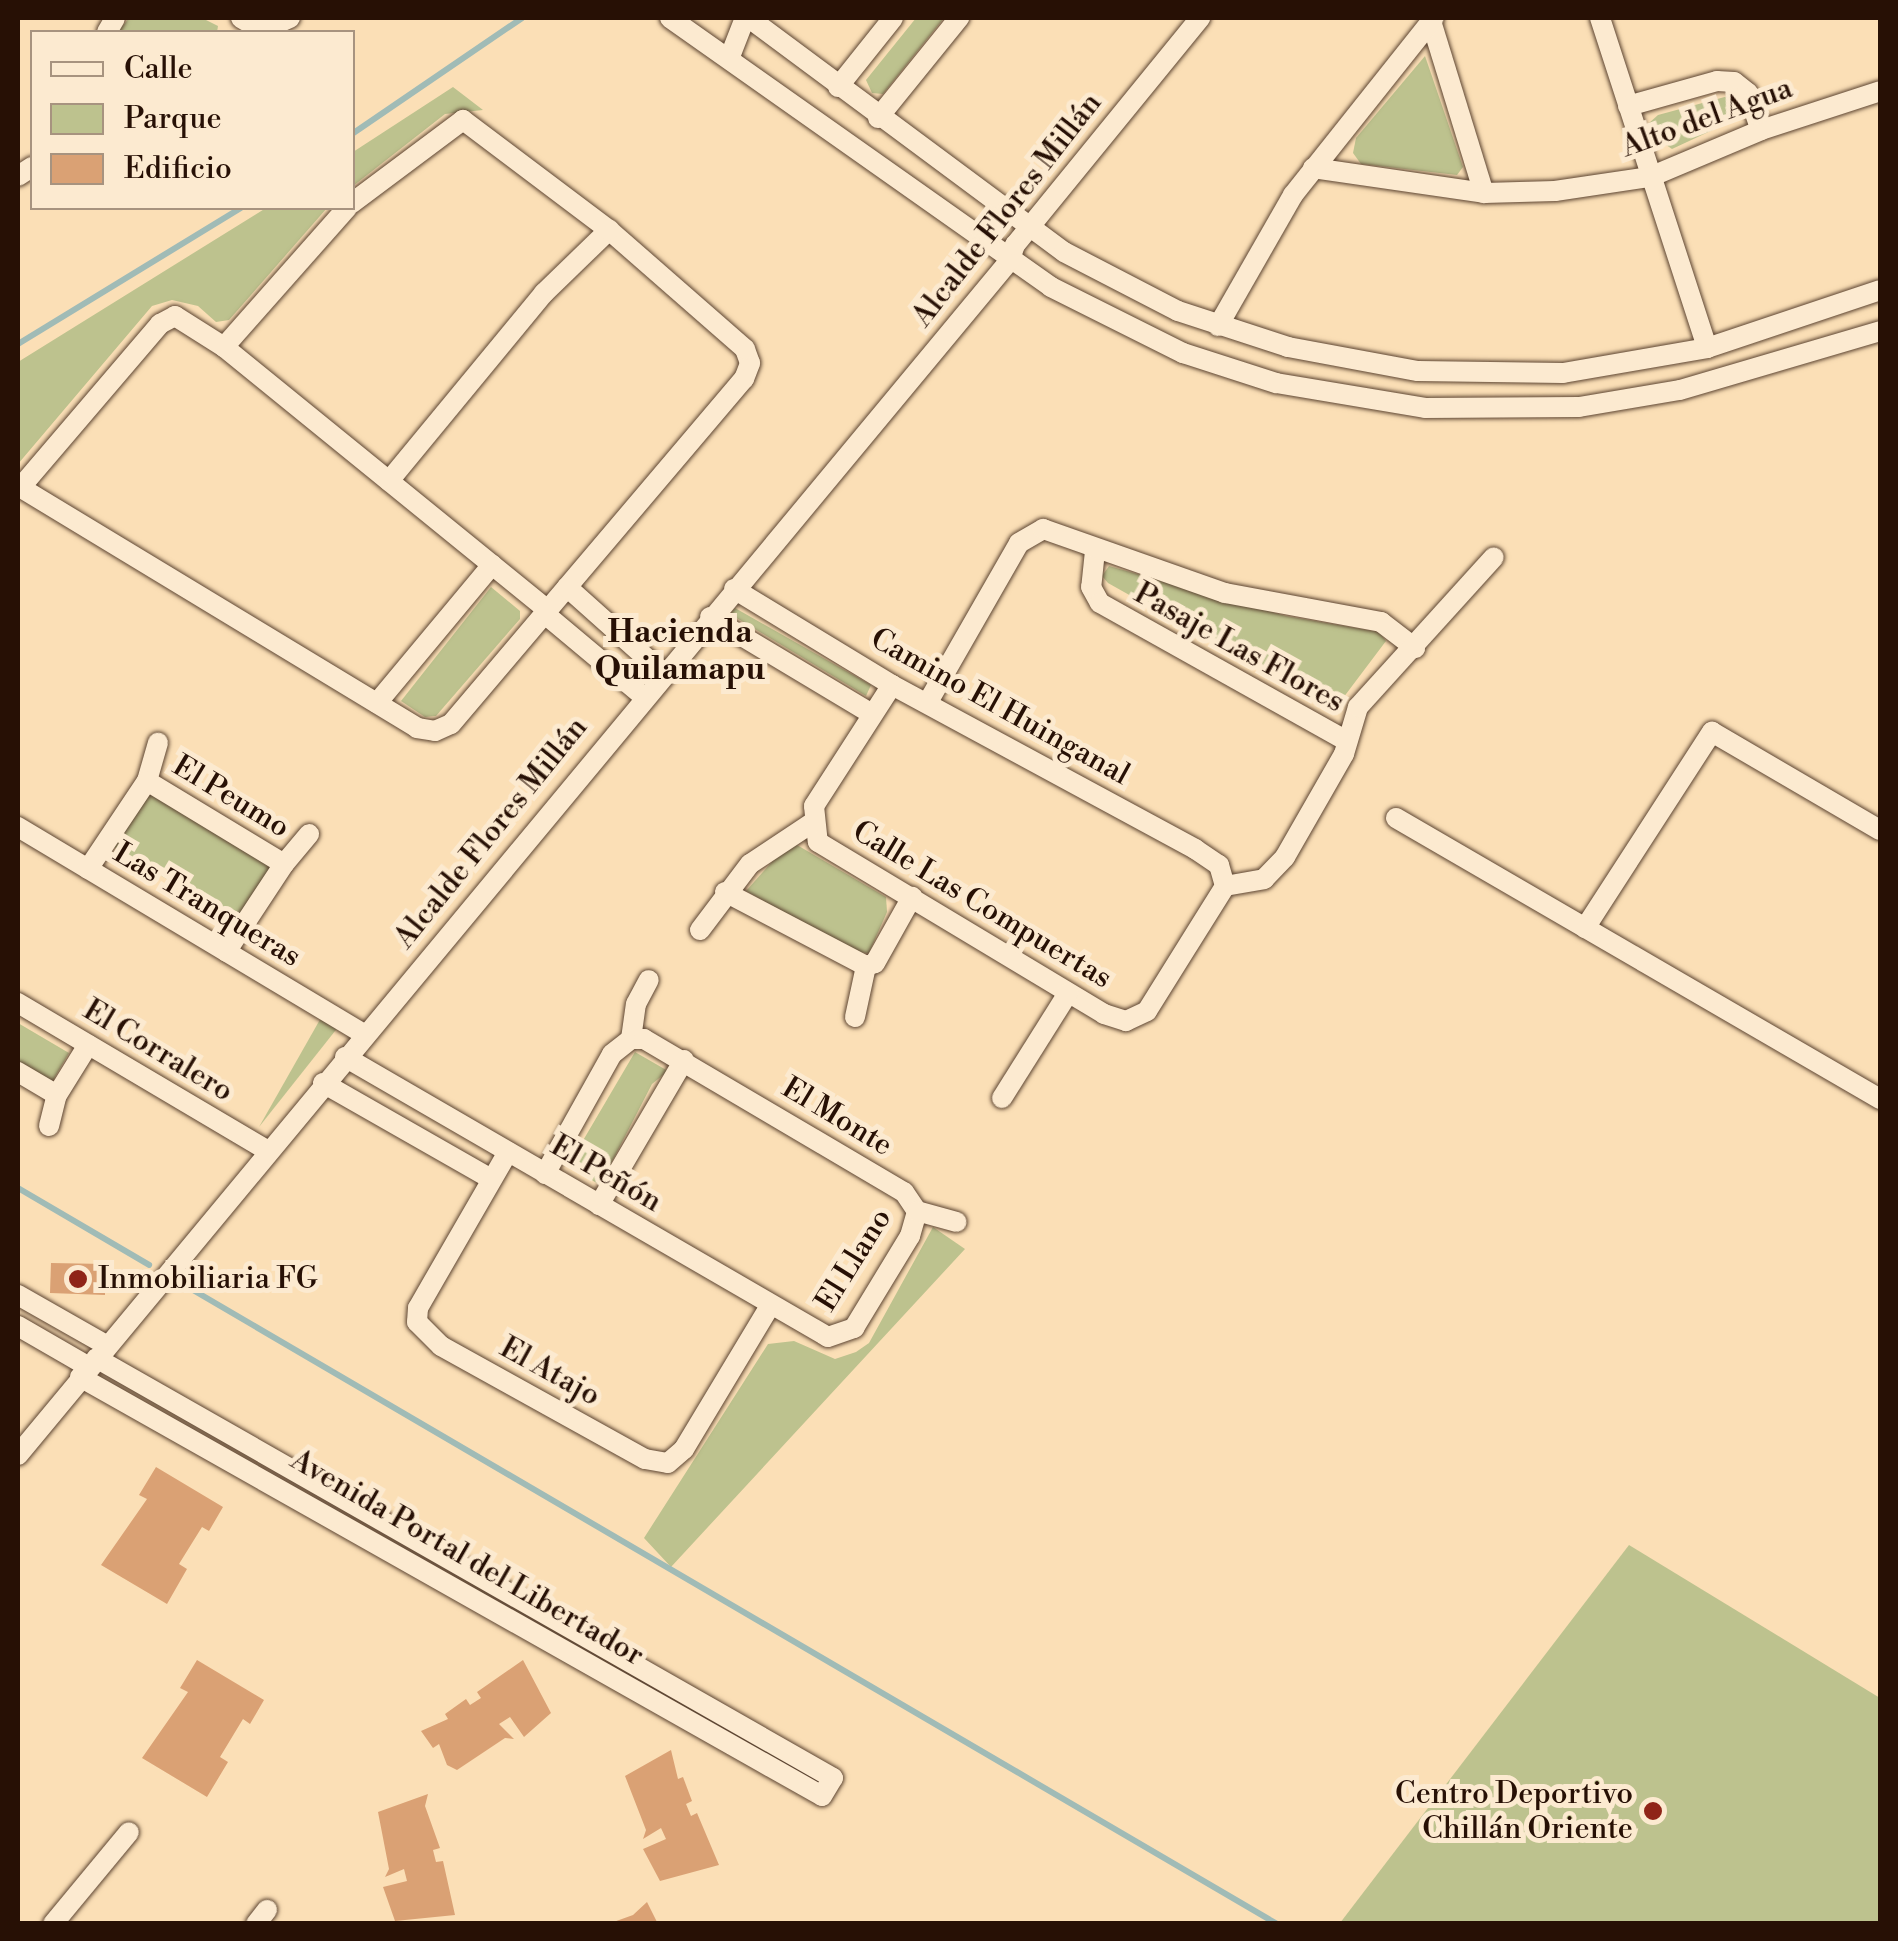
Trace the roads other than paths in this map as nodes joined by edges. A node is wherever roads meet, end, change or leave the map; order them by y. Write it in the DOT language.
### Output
graph roads {
  1 [pos="290,18"];
  2 [pos="670,18"];
  3 [pos="747,18"];
  4 [pos="893,18"];
  5 [pos="959,18"];
  6 [pos="1200,18"];
  7 [pos="1600,18"];
  8 [pos="1433,19"];
  9 [pos="262,30"];
  10 [pos="729,59"];
  11 [pos="838,87"];
  12 [pos="1880,91"];
  13 [pos="1628,106"];
  14 [pos="878,118"];
  15 [pos="1761,130"];
  16 [pos="1313,168"];
  17 [pos="1650,177"];
  18 [pos="1484,193"];
  19 [pos="355,201"];
  20 [pos="346,210"];
  21 [pos="1028,228"];
  22 [pos="609,230"];
  23 [pos="1010,260"];
  24 [pos="1880,290"];
  25 [pos="1218,326"];
  26 [pos="1880,330"];
  27 [pos="224,347"];
  28 [pos="1707,348"];
  29 [pos="1323,354"];
  30 [pos="1324,394"];
  31 [pos="389,481"];
  32 [pos="19,487"];
  33 [pos="1094,551"];
  34 [pos="1494,557"];
  35 [pos="492,565"];
  36 [pos="567,587"];
  37 [pos="734,589"];
  38 [pos="546,612"];
  39 [pos="710,617"];
  40 [pos="1414,648"];
  41 [pos="662,672"];
  42 [pos="892,685"];
  43 [pos="642,696"];
  44 [pos="928,702"];
  45 [pos="377,704"];
  46 [pos="872,714"];
  47 [pos="1346,741"];
  48 [pos="158,744"];
  49 [pos="147,781"];
  50 [pos="1396,818"];
  51 [pos="812,823"];
  52 [pos="18,827"];
  53 [pos="1880,830"];
  54 [pos="309,834"];
  55 [pos="284,864"];
  56 [pos="88,869"];
  57 [pos="1225,886"];
  58 [pos="725,892"];
  59 [pos="912,896"];
  60 [pos="1585,928"];
  61 [pos="700,930"];
  62 [pos="226,952"];
  63 [pos="866,966"];
  64 [pos="649,980"];
  65 [pos="1068,993"];
  66 [pos="18,1003"];
  67 [pos="856,1018"];
  68 [pos="365,1035"];
  69 [pos="632,1039"];
  70 [pos="88,1044"];
  71 [pos="345,1057"];
  72 [pos="684,1060"];
  73 [pos="18,1072"];
  74 [pos="323,1082"];
  75 [pos="57,1095"];
  76 [pos="1002,1098"];
  77 [pos="1880,1099"];
  78 [pos="49,1126"];
  79 [pos="267,1150"];
  80 [pos="508,1152"];
  81 [pos="545,1174"];
  82 [pos="491,1179"];
  83 [pos="599,1205"];
  84 [pos="917,1212"];
  85 [pos="957,1222"];
  86 [pos="18,1294"];
  87 [pos="770,1306"];
  88 [pos="18,1326"];
  89 [pos="838,1338"];
  90 [pos="93,1362"];
  91 [pos="18,1454"];
  92 [pos="828,1787"];
  93 [pos="130,1832"];
  94 [pos="53,1924"];
  1 -- 9 [label="street"];
  2 -- 10 [label="street"];
  3 -- 10 [label="street"];
  3 -- 11 [label="street"];
  4 -- 11 [label="street"];
  5 -- 14 [label="street"];
  6 -- 21 [label="street, Alcalde Flores Millán"];
  7 -- 13 [label="street"];
  8 -- 16 [label="street"];
  8 -- 18 [label="street"];
  10 -- 23 [label="street"];
  11 -- 14 [label="street"];
  12 -- 15 [label="street, Alto del Agua"];
  13 -- 15 [label="street"];
  13 -- 17 [label="street"];
  14 -- 21 [label="street"];
  15 -- 17 [label="street, Alto del Agua"];
  16 -- 18 [label="street, Alto del Agua"];
  16 -- 25 [label="street"];
  17 -- 18 [label="street, Alto del Agua"];
  17 -- 28 [label="street"];
  19 -- 22 [label="street"];
  20 -- 27 [label="street"];
  21 -- 23 [label="street, Alcalde Flores Millán"];
  21 -- 25 [label="street"];
  22 -- 31 [label="street"];
  22 -- 36 [label="street"];
  23 -- 30 [label="street"];
  23 -- 37 [label="street, Alcalde Flores Millán"];
  24 -- 28 [label="street"];
  25 -- 29 [label="street"];
  26 -- 30 [label="street"];
  27 -- 31 [label="street"];
  27 -- 32 [label="street"];
  28 -- 29 [label="street"];
  29 -- 30 [label="street"];
  31 -- 35 [label="street"];
  32 -- 45 [label="street"];
  33 -- 40 [label="street"];
  33 -- 44 [label="street"];
  33 -- 47 [label="street, Pasaje Las Flores"];
  34 -- 40 [label="street"];
  35 -- 38 [label="street"];
  35 -- 45 [label="street"];
  36 -- 38 [label="street"];
  36 -- 41 [label="street"];
  37 -- 39 [label="street, Alcalde Flores Millán"];
  37 -- 42 [label="street, Camino El Huinganal"];
  38 -- 43 [label="street"];
  38 -- 45 [label="street"];
  39 -- 41 [label="street, Alcalde Flores Millán"];
  39 -- 46 [label="street"];
  40 -- 47 [label="street"];
  41 -- 43 [label="street, Alcalde Flores Millán"];
  42 -- 44 [label="street, Camino El Huinganal"];
  42 -- 46 [label="street, Calle Las Compuertas"];
  43 -- 68 [label="street, Alcalde Flores Millán"];
  44 -- 57 [label="street, Camino El Huinganal"];
  46 -- 51 [label="street, Calle Las Compuertas"];
  47 -- 57 [label="street"];
  48 -- 49 [label="street, El Peumo"];
  49 -- 55 [label="street, El Peumo"];
  49 -- 56 [label="street, El Peumo"];
  50 -- 60 [label="street"];
  51 -- 58 [label="street"];
  51 -- 59 [label="street, Calle Las Compuertas"];
  52 -- 56 [label="street, Las Tranqueras"];
  53 -- 60 [label="street"];
  54 -- 55 [label="street, El Peumo"];
  55 -- 62 [label="street, El Peumo"];
  56 -- 62 [label="street, Las Tranqueras"];
  57 -- 65 [label="street, Calle Las Compuertas"];
  58 -- 61 [label="street"];
  58 -- 63 [label="street"];
  59 -- 63 [label="street"];
  59 -- 65 [label="street, Calle Las Compuertas"];
  60 -- 77 [label="street"];
  62 -- 68 [label="street, Las Tranqueras"];
  63 -- 67 [label="street"];
  64 -- 69 [label="street"];
  65 -- 76 [label="street"];
  66 -- 70 [label="street, El Corralero"];
  68 -- 71 [label="street, Alcalde Flores Millán"];
  69 -- 72 [label="street, El Monte"];
  69 -- 81 [label="street"];
  70 -- 75 [label="street"];
  70 -- 79 [label="street, El Corralero"];
  71 -- 74 [label="street, Alcalde Flores Millán"];
  71 -- 80 [label="street, El Peñón"];
  72 -- 83 [label="street"];
  72 -- 84 [label="street, El Monte"];
  73 -- 75 [label="street"];
  74 -- 79 [label="street, Alcalde Flores Millán"];
  74 -- 82 [label="street"];
  75 -- 78 [label="street"];
  79 -- 90 [label="street, Alcalde Flores Millán"];
  80 -- 81 [label="street, El Peñón"];
  80 -- 82 [label="street, El Atajo"];
  81 -- 83 [label="street, El Peñón"];
  82 -- 87 [label="street, El Atajo"];
  83 -- 87 [label="street, El Peñón"];
  84 -- 85 [label="street, El Monte"];
  84 -- 89 [label="street, El Llano"];
  86 -- 90 [label="street, Avenida Portal del Libertador"];
  87 -- 89 [label="street, El Peñón"];
  88 -- 90 [label="street, Avenida Portal del Libertador"];
  90 -- 91 [label="street, Alcalde Flores Millán"];
  90 -- 92 [label="street, Avenida Portal del Libertador"];
  93 -- 94 [label="street"];
}
